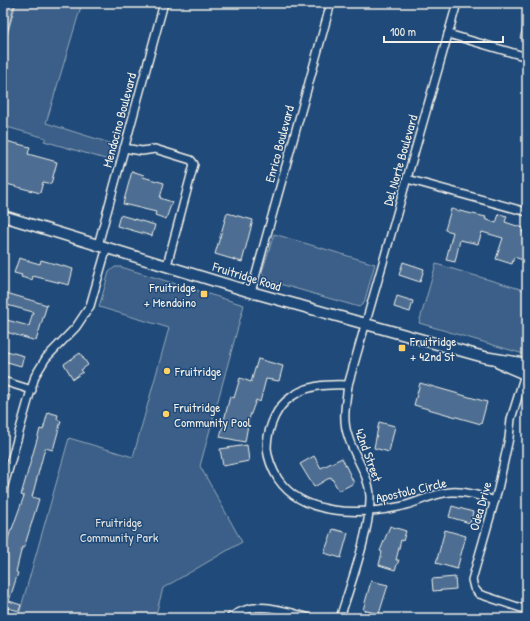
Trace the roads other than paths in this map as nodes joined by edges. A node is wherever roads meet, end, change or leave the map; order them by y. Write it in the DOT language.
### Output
graph roads {
  1 [pos="164,3"];
  2 [pos="331,3"];
  3 [pos="457,3"];
  4 [pos="448,34"];
  5 [pos="527,57"];
  6 [pos="124,148"];
  7 [pos="407,179"];
  8 [pos="527,212"];
  9 [pos="3,216"];
  10 [pos="102,246"];
  11 [pos="167,265"];
  12 [pos="251,292"];
  13 [pos="366,324"];
  14 [pos="484,357"];
  15 [pos="527,364"];
  16 [pos="526,374"];
  17 [pos="3,381"];
  18 [pos="348,385"];
  19 [pos="32,390"];
  20 [pos="3,489"];
  21 [pos="495,501"];
  22 [pos="369,512"];
  23 [pos="527,610"];
  24 [pos="230,618"];
  25 [pos="309,618"];
  26 [pos="340,618"];
  1 -- 6 [label="street, Mendocino Boulevard"];
  2 -- 12 [label="street, Enrico Boulevard"];
  3 -- 4 [label="street, Del Norte Boulevard"];
  4 -- 5 [label="street"];
  4 -- 7 [label="street, Del Norte Boulevard"];
  6 -- 10 [label="street, Mendocino Boulevard"];
  6 -- 11 [label="street"];
  7 -- 8 [label="street"];
  7 -- 13 [label="street, Del Norte Boulevard"];
  9 -- 10 [label="main road, Fruitridge Road"];
  10 -- 11 [label="main road, Fruitridge Road"];
  10 -- 19 [label="street, Mendocino Boulevard"];
  11 -- 12 [label="main road, Fruitridge Road"];
  12 -- 13 [label="main road, Fruitridge Road"];
  13 -- 14 [label="main road, Fruitridge Road"];
  13 -- 18 [label="street, 42nd Street"];
  14 -- 15 [label="main road, Fruitridge Road"];
  14 -- 16 [label="main road, Fruitridge Road"];
  16 -- 21 [label="street, Odea Drive"];
  17 -- 19 [label="street"];
  18 -- 22 [label="street, 42nd Street"];
  18 -- 22 [label="street, Apostolo Circle"];
  19 -- 20 [label="street, Mendocino Boulevard"];
  21 -- 22 [label="street, Apostolo Circle"];
  21 -- 23 [label="street, Odea Drive"];
  22 -- 26 [label="street, 42nd Street"];
  24 -- 25 [label="street"];
}
